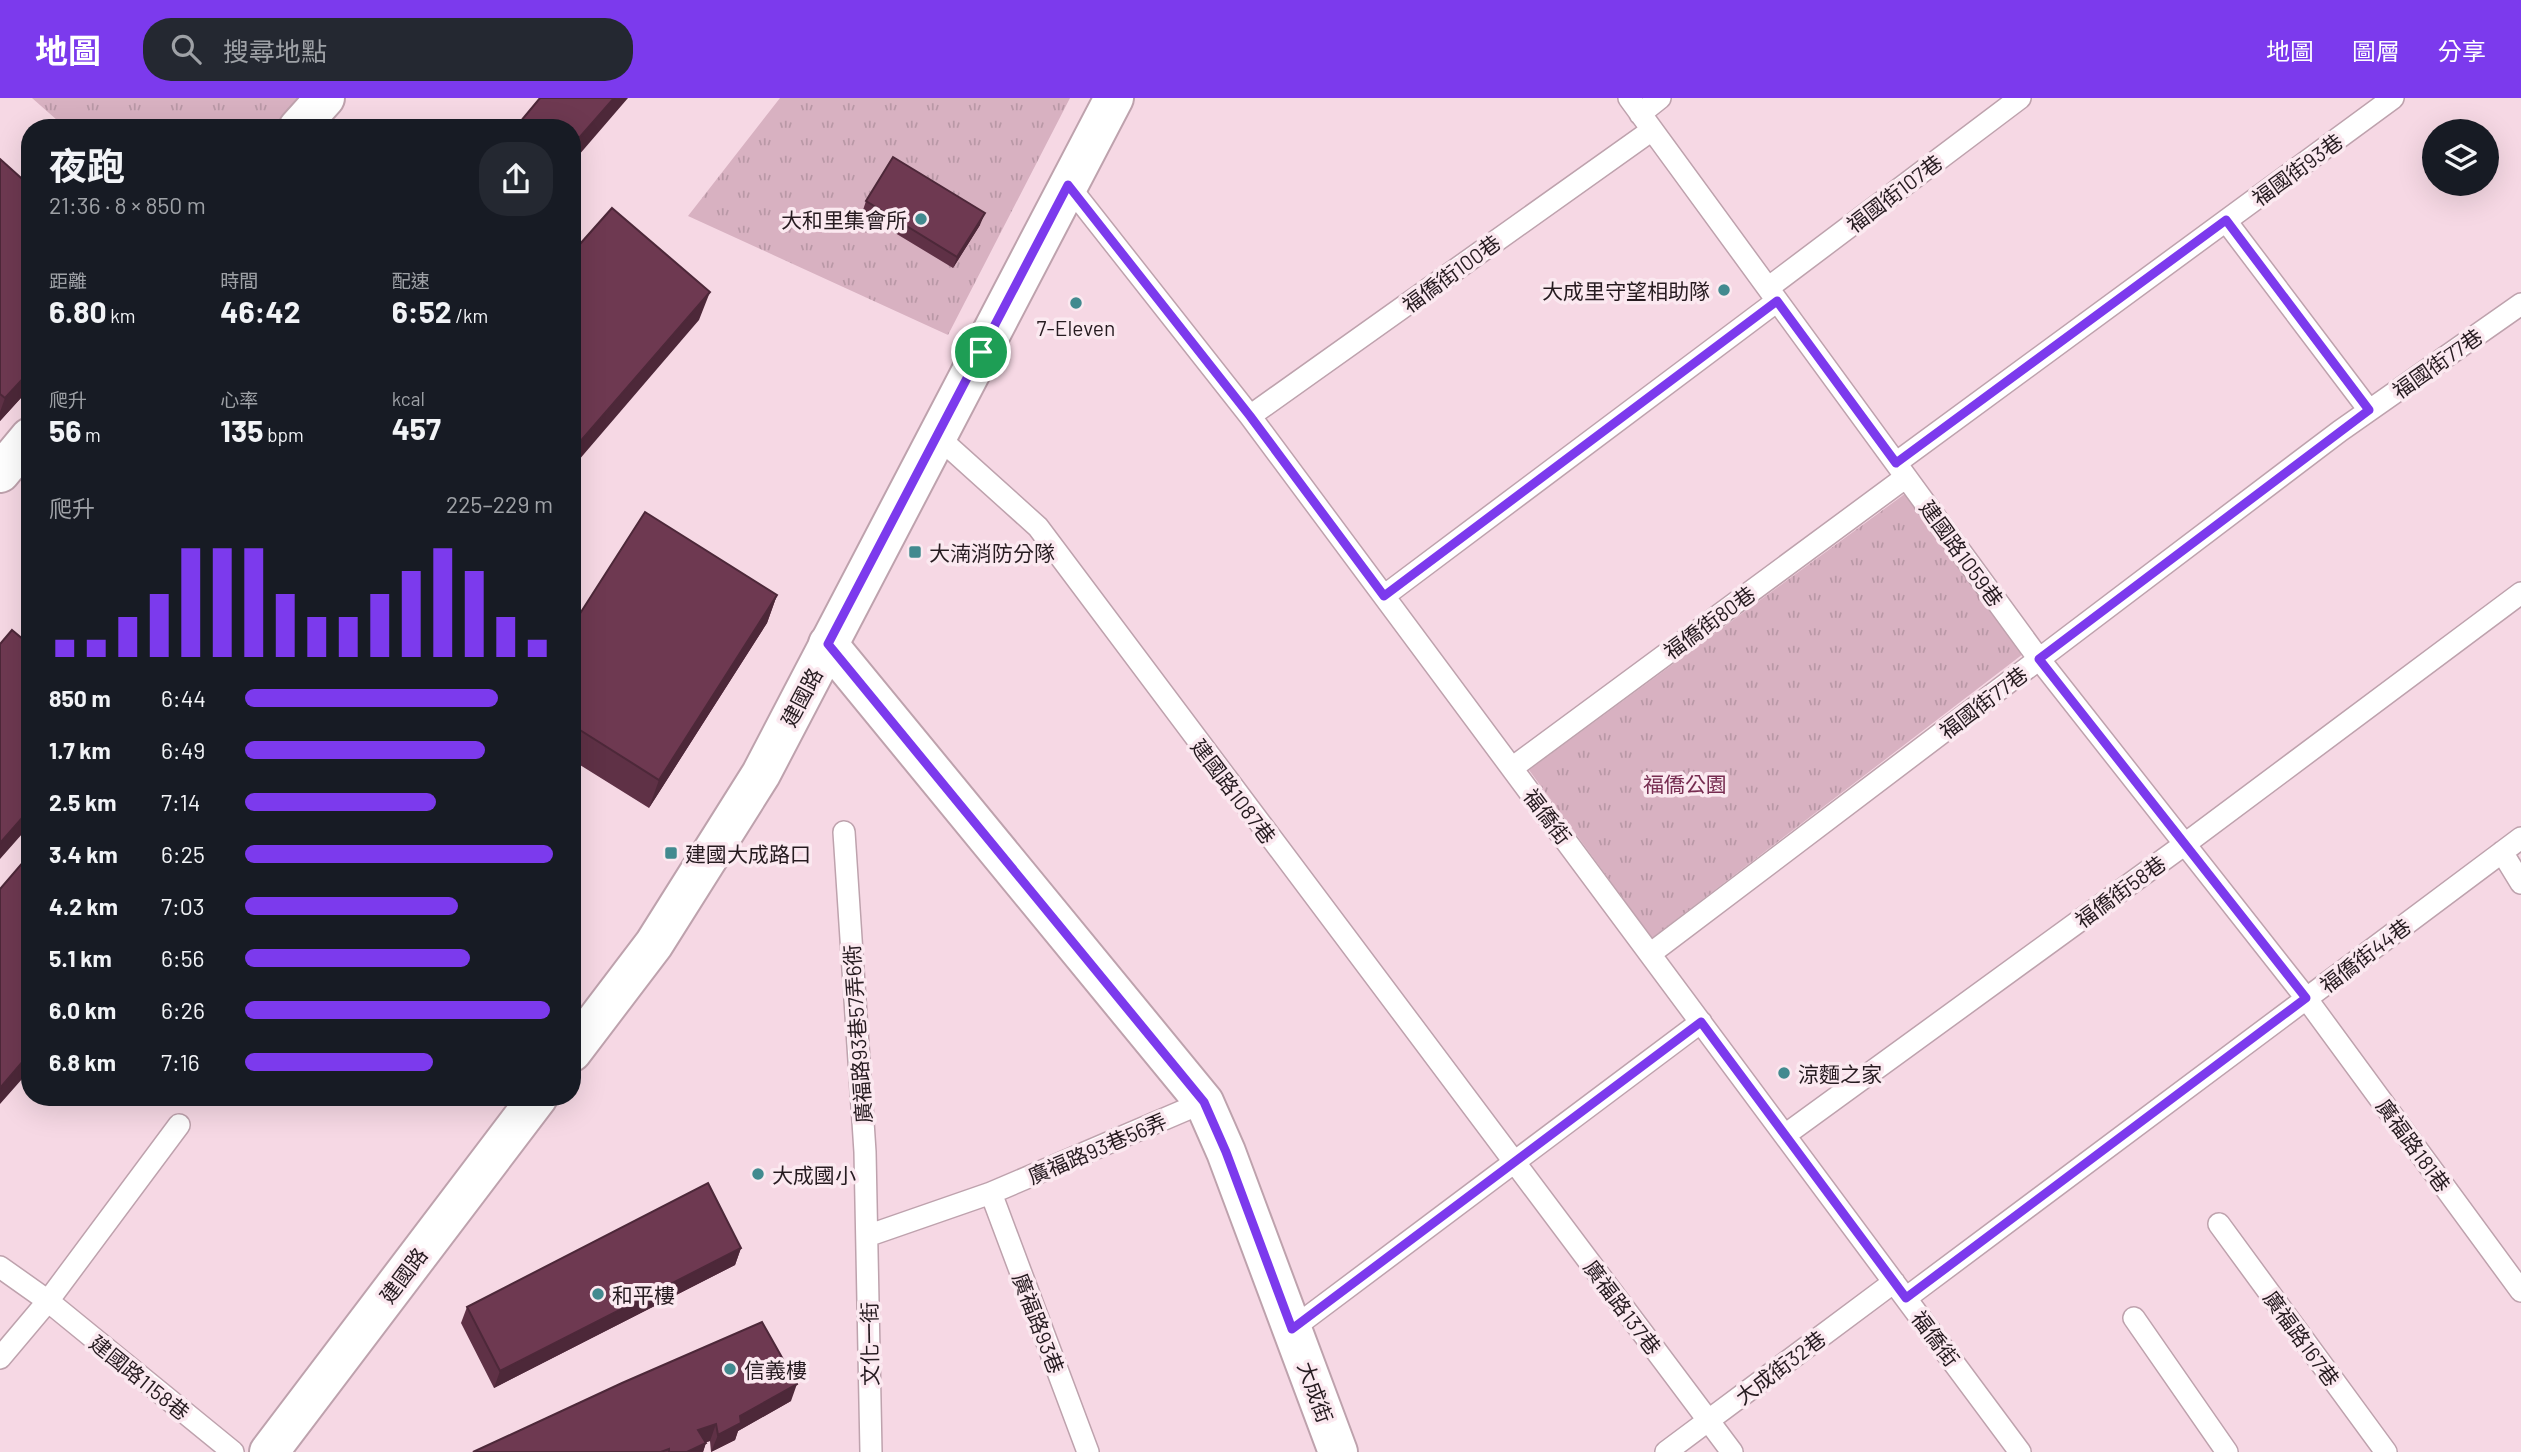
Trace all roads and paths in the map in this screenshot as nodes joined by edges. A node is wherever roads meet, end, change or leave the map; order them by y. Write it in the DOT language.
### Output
graph roads {
  1 [pos="325,98"];
  2 [pos="1114,98"];
  3 [pos="1660,98"];
  4 [pos="2020,98"];
  5 [pos="2393,98"];
  6 [pos="1640,114"];
  7 [pos="306,119"];
  8 [pos="1068,185"];
  9 [pos="2226,220"];
  10 [pos="1773,295"];
  11 [pos="2521,304"];
  12 [pos="2369,410"];
  13 [pos="1250,416"];
  14 [pos="937,436"];
  15 [pos="21,448"];
  16 [pos="1901,470"];
  17 [pos="0,473"];
  18 [pos="2521,593"];
  19 [pos="1384,596"];
  20 [pos="828,644"];
  21 [pos="2039,659"];
  22 [pos="1512,768"];
  23 [pos="844,832"];
  24 [pos="2521,838"];
  25 [pos="2185,844"];
  26 [pos="2502,852"];
  27 [pos="2521,883"];
  28 [pos="1650,954"];
  29 [pos="2306,998"];
  30 [pos="1701,1022"];
  31 [pos="581,1040"];
  32 [pos="1204,1102"];
  33 [pos="531,1106"];
  34 [pos="179,1125"];
  35 [pos="1785,1135"];
  36 [pos="1513,1163"];
  37 [pos="991,1193"];
  38 [pos="2219,1224"];
  39 [pos="867,1236"];
  40 [pos="0,1267"];
  41 [pos="1900,1290"];
  42 [pos="2521,1291"];
  43 [pos="48,1301"];
  44 [pos="2134,1318"];
  45 [pos="1292,1329"];
  46 [pos="0,1358"];
  47 [pos="1708,1420"];
  48 [pos="233,1452"];
  49 [pos="269,1452"];
  50 [pos="871,1452"];
  51 [pos="1088,1452"];
  52 [pos="1338,1452"];
  53 [pos="1667,1452"];
  54 [pos="1732,1452"];
  55 [pos="2020,1452"];
  56 [pos="2227,1452"];
  57 [pos="2386,1452"];
  1 -- 7 [label="street"];
  2 -- 8 [label="street, 建國路"];
  3 -- 6 [label="lane, 福僑街100巷"];
  4 -- 10 [label="lane, 福國街107巷"];
  5 -- 9 [label="lane, 福國街93巷"];
  6 -- 10 [label="lane, 建國路1059巷"];
  6 -- 13 [label="lane, 福僑街100巷"];
  8 -- 13 [label="lane, 福僑街"];
  8 -- 14 [label="street, 建國路"];
  9 -- 12 [label="lane"];
  9 -- 16 [label="lane, 福國街93巷"];
  10 -- 16 [label="lane, 建國路1059巷"];
  10 -- 19 [label="lane, 福國街107巷"];
  11 -- 12 [label="lane, 福國街77巷"];
  12 -- 21 [label="lane, 福國街77巷"];
  13 -- 19 [label="lane, 福僑街"];
  14 -- 20 [label="street, 建國路"];
  14 -- 36 [label="lane, 建國路1087巷"];
  15 -- 17 [label="street"];
  16 -- 21 [label="lane, 建國路1059巷"];
  16 -- 22 [label="lane, 福僑街80巷"];
  18 -- 25 [label="lane, 福僑街58巷"];
  19 -- 22 [label="lane, 福僑街"];
  20 -- 31 [label="street, 建國路"];
  20 -- 32 [label="street, 大成街"];
  21 -- 25 [label="lane, 建國路1059巷"];
  21 -- 28 [label="lane, 福國街77巷"];
  22 -- 28 [label="lane, 福僑街"];
  23 -- 39 [label="lane, 廣福路93巷57弄6衖"];
  24 -- 26 [label="lane, 福僑街44巷"];
  25 -- 29 [label="lane, 建國路1059巷"];
  25 -- 35 [label="lane, 福僑街58巷"];
  26 -- 27 [label="lane"];
  26 -- 29 [label="lane, 福僑街44巷"];
  28 -- 30 [label="lane, 福僑街"];
  29 -- 41 [label="lane, 福僑街44巷"];
  29 -- 42 [label="lane, 廣福路181巷"];
  30 -- 35 [label="lane, 福僑街"];
  30 -- 36 [label="lane"];
  32 -- 37 [label="lane, 廣福路93巷56弄"];
  32 -- 45 [label="street, 大成街"];
  33 -- 49 [label="street, 建國路"];
  34 -- 43 [label="lane"];
  35 -- 41 [label="lane, 福僑街"];
  36 -- 45 [label="lane"];
  36 -- 47 [label="lane, 廣福路137巷"];
  37 -- 39 [label="lane, 廣福路93巷56弄"];
  37 -- 51 [label="lane, 廣福路93巷"];
  38 -- 57 [label="lane, 廣福路167巷"];
  39 -- 50 [label="lane, 文化一街"];
  40 -- 43 [label="lane, 建國路1158巷"];
  41 -- 47 [label="lane, 大成街32巷"];
  41 -- 55 [label="lane, 福僑街"];
  43 -- 46 [label="lane"];
  43 -- 48 [label="lane, 建國路1158巷"];
  44 -- 56 [label="lane"];
  45 -- 52 [label="street, 大成街"];
  47 -- 53 [label="lane, 大成街32巷"];
  47 -- 54 [label="lane, 廣福路137巷"];
}
